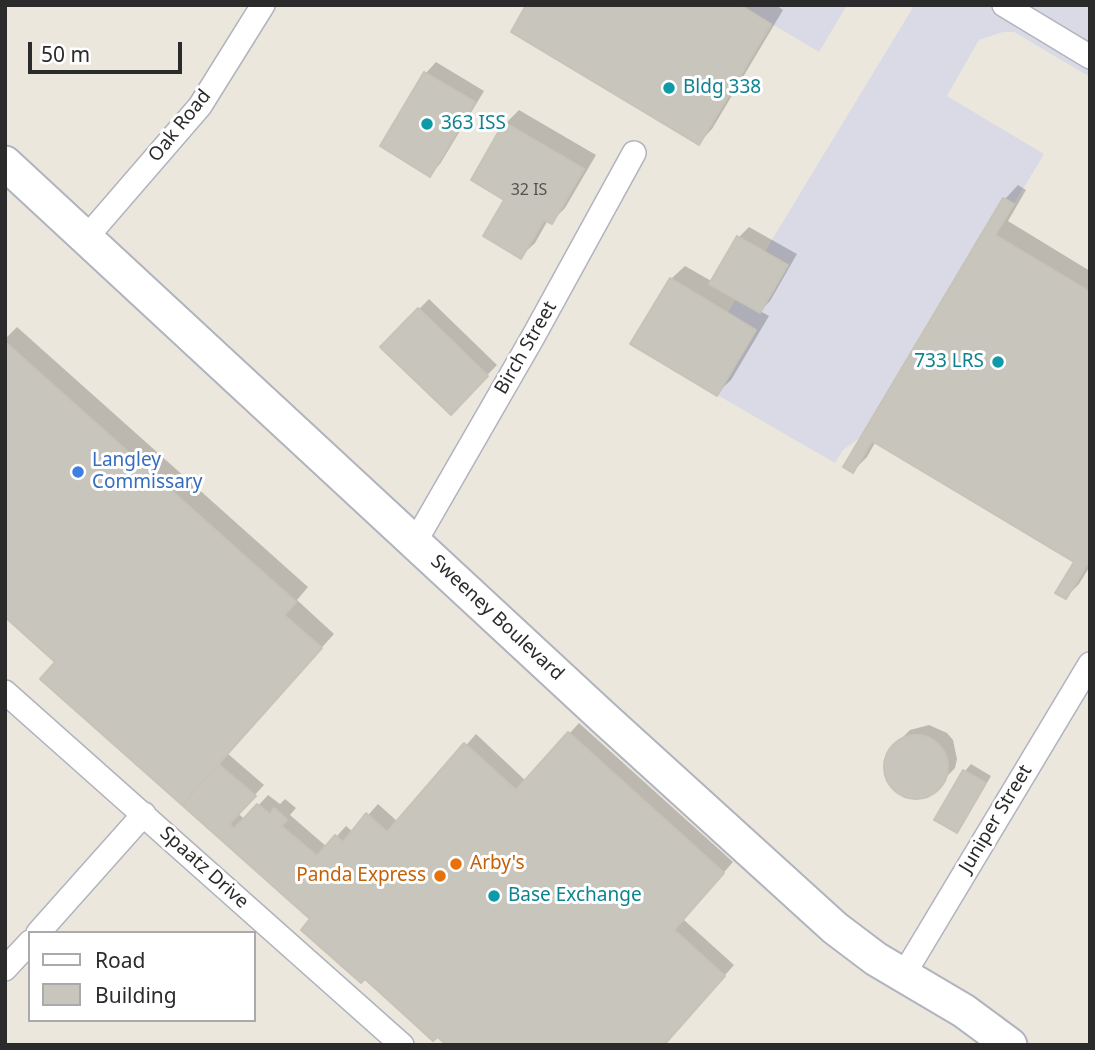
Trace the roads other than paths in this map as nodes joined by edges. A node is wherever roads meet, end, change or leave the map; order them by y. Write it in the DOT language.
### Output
graph roads {
  1 [pos="263,5"];
  2 [pos="1004,5"];
  3 [pos="1090,57"];
  4 [pos="635,153"];
  5 [pos="5,163"];
  6 [pos="86,238"];
  7 [pos="415,542"];
  8 [pos="1090,664"];
  9 [pos="5,692"];
  10 [pos="144,814"];
  11 [pos="40,931"];
  12 [pos="28,944"];
  13 [pos="5,969"];
  14 [pos="904,974"];
  15 [pos="992,1040"];
  16 [pos="402,1045"];
  1 -- 6 [label="street, Oak Road"];
  2 -- 3 [label="street"];
  4 -- 7 [label="street, Birch Street"];
  5 -- 6 [label="main road, Sweeney Boulevard"];
  6 -- 7 [label="main road, Sweeney Boulevard"];
  7 -- 14 [label="main road, Sweeney Boulevard"];
  8 -- 14 [label="street, Juniper Street"];
  9 -- 10 [label="street, Spaatz Drive"];
  10 -- 11 [label="street"];
  10 -- 16 [label="street, Spaatz Drive"];
  12 -- 13 [label="street"];
  14 -- 15 [label="main road, Sweeney Boulevard"];
}
